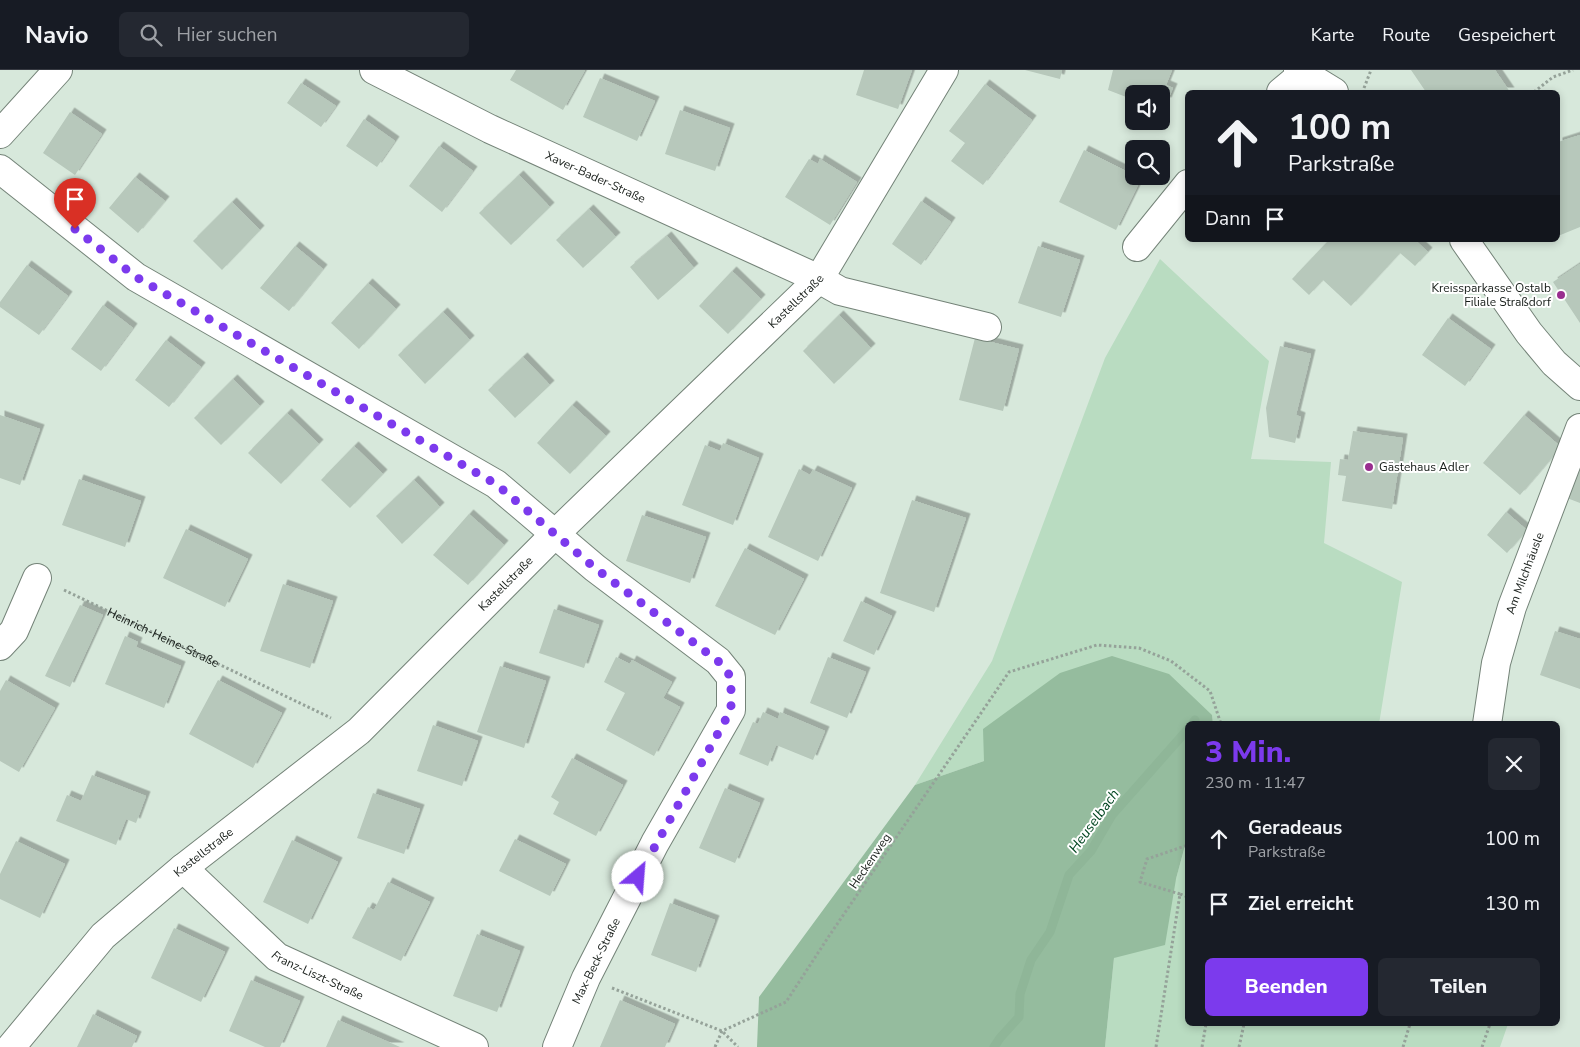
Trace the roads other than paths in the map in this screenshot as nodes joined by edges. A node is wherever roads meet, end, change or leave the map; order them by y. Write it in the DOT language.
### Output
graph roads {
  1 [pos="58,70"];
  2 [pos="374,70"];
  3 [pos="944,70"];
  4 [pos="1301,72"];
  5 [pos="1283,90"];
  6 [pos="1331,90"];
  7 [pos="0,134"];
  8 [pos="0,169"];
  9 [pos="1185,188"];
  10 [pos="1465,242"];
  11 [pos="1137,247"];
  12 [pos="819,280"];
  13 [pos="987,327"];
  14 [pos="1580,386"];
  15 [pos="1580,428"];
  16 [pos="555,534"];
  17 [pos="37,578"];
  18 [pos="0,646"];
  19 [pos="1487,721"];
  20 [pos="183,868"];
  21 [pos="11,1047"];
  22 [pos="474,1047"];
  23 [pos="557,1047"];
  1 -- 7 [label="street"];
  2 -- 12 [label="street, Xaver-Bader-Straße"];
  3 -- 12 [label="street, Kastellstraße"];
  4 -- 5 [label="street"];
  4 -- 6 [label="street"];
  8 -- 16 [label="street, Max-Beck-Straße"];
  9 -- 11 [label="street"];
  10 -- 14 [label="street"];
  12 -- 13 [label="street, Xaver-Bader-Straße"];
  12 -- 16 [label="street, Kastellstraße"];
  15 -- 19 [label="street, Am Milchhäusle"];
  16 -- 20 [label="street, Kastellstraße"];
  16 -- 23 [label="street, Max-Beck-Straße"];
  17 -- 18 [label="street"];
  20 -- 21 [label="street, Kastellstraße"];
  20 -- 22 [label="street, Franz-Liszt-Straße"];
}
